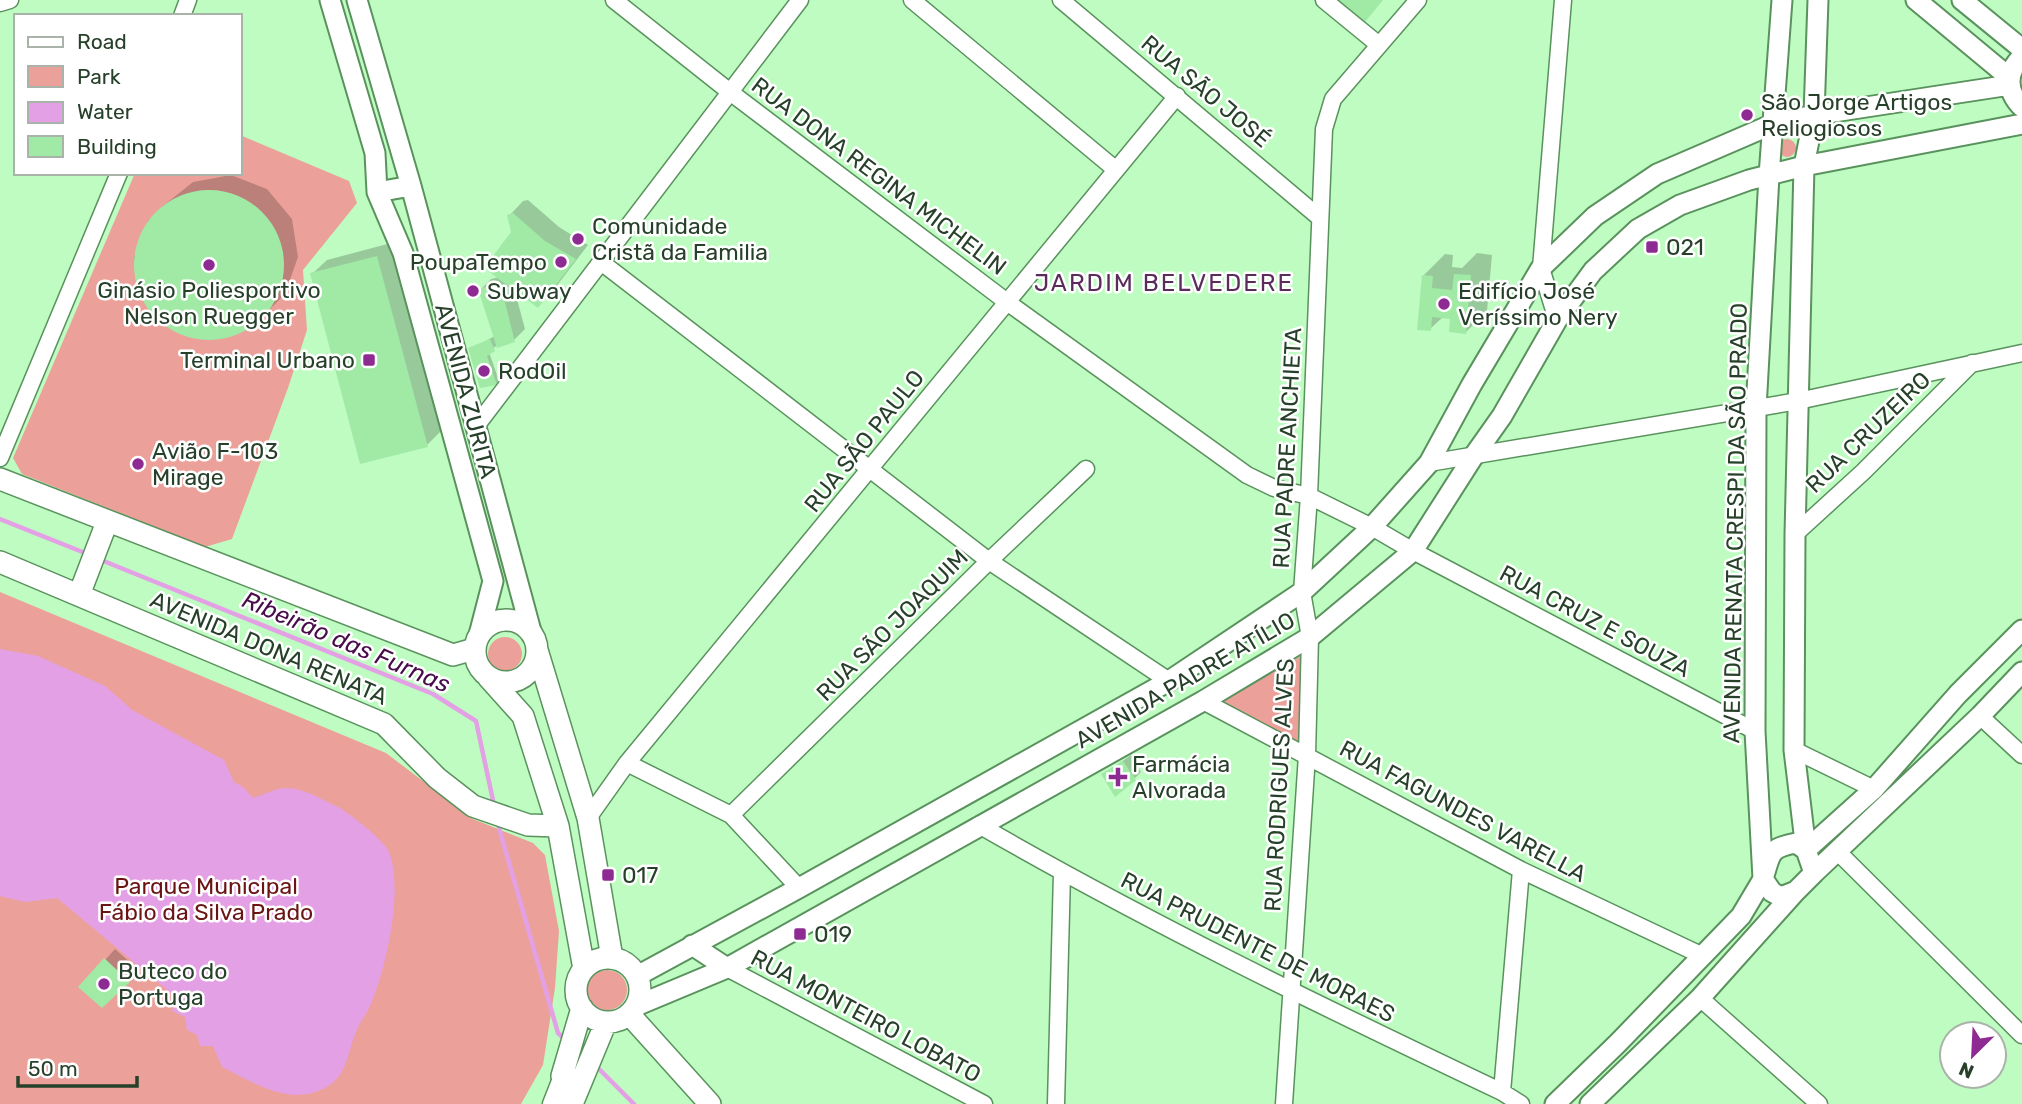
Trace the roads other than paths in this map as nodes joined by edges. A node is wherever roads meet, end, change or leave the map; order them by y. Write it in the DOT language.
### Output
graph roads {
  1 [pos="10,0"];
  2 [pos="330,0"];
  3 [pos="357,0"];
  4 [pos="614,0"];
  5 [pos="800,0"];
  6 [pos="912,0"];
  7 [pos="1061,0"];
  8 [pos="1324,0"];
  9 [pos="1418,0"];
  10 [pos="1563,0"];
  11 [pos="1782,0"];
  12 [pos="1818,0"];
  13 [pos="1916,0"];
  14 [pos="1962,0"];
  15 [pos="0,3"];
  16 [pos="1379,46"];
  17 [pos="2022,49"];
  18 [pos="2022,57"];
  19 [pos="2010,82"];
  20 [pos="730,92"];
  21 [pos="1177,96"];
  22 [pos="2022,107"];
  23 [pos="1814,115"];
  24 [pos="1773,124"];
  25 [pos="2022,124"];
  26 [pos="1804,166"];
  27 [pos="1115,169"];
  28 [pos="118,175"];
  29 [pos="1769,176"];
  30 [pos="411,186"];
  31 [pos="377,192"];
  32 [pos="1321,218"];
  33 [pos="600,262"];
  34 [pos="1541,268"];
  35 [pos="1007,302"];
  36 [pos="1557,320"];
  37 [pos="2022,353"];
  38 [pos="1973,363"];
  39 [pos="1798,401"];
  40 [pos="1756,409"];
  41 [pos="477,425"];
  42 [pos="1473,457"];
  43 [pos="0,458"];
  44 [pos="1429,463"];
  45 [pos="871,469"];
  46 [pos="1086,469"];
  47 [pos="0,479"];
  48 [pos="1309,496"];
  49 [pos="1372,527"];
  50 [pos="104,530"];
  51 [pos="1795,534"];
  52 [pos="1413,551"];
  53 [pos="989,561"];
  54 [pos="0,562"];
  55 [pos="1302,592"];
  56 [pos="79,595"];
  57 [pos="2022,630"];
  58 [pos="1310,637"];
  59 [pos="476,642"];
  60 [pos="535,642"];
  61 [pos="2022,672"];
  62 [pos="488,677"];
  63 [pos="1169,681"];
  64 [pos="1203,701"];
  65 [pos="1980,716"];
  66 [pos="1755,731"];
  67 [pos="1794,750"];
  68 [pos="1307,755"];
  69 [pos="2022,755"];
  70 [pos="627,763"];
  71 [pos="1874,789"];
  72 [pos="731,815"];
  73 [pos="588,818"];
  74 [pos="979,825"];
  75 [pos="558,826"];
  76 [pos="1806,850"];
  77 [pos="1838,852"];
  78 [pos="1521,870"];
  79 [pos="1062,873"];
  80 [pos="1814,873"];
  81 [pos="1763,879"];
  82 [pos="799,888"];
  83 [pos="1796,891"];
  84 [pos="692,945"];
  85 [pos="1703,956"];
  86 [pos="612,958"];
  87 [pos="584,968"];
  88 [pos="727,968"];
  89 [pos="637,976"];
  90 [pos="1289,991"];
  91 [pos="1700,998"];
  92 [pos="582,1008"];
  93 [pos="632,1010"];
  94 [pos="606,1022"];
  95 [pos="2022,1035"];
  96 [pos="562,1076"];
  97 [pos="1502,1092"];
  98 [pos="551,1104"];
  99 [pos="569,1104"];
  100 [pos="710,1104"];
  101 [pos="985,1104"];
  102 [pos="1056,1104"];
  103 [pos="1284,1104"];
  104 [pos="1521,1104"];
  105 [pos="1555,1104"];
  106 [pos="1590,1104"];
  107 [pos="1819,1104"];
  1 -- 15 [label="street"];
  2 -- 31 [label="street, AVENIDA ZURITA"];
  3 -- 30 [label="street, AVENIDA ZURITA"];
  4 -- 20 [label="street, RUA DONA REGINA MICHELIN"];
  5 -- 20 [label="street"];
  6 -- 27 [label="street"];
  7 -- 21 [label="street, RUA SÃO JOSÉ"];
  8 -- 16 [label="street"];
  9 -- 16 [label="street, RUA PADRE ANCHIETA"];
  10 -- 34 [label="street"];
  11 -- 24 [label="street, AVENIDA RENATA CRESPI DA SÃO PRADO"];
  12 -- 23 [label="street"];
  13 -- 19 [label="street"];
  14 -- 17 [label="street"];
  16 -- 32 [label="street, RUA PADRE ANCHIETA"];
  18 -- 19 [label="street"];
  19 -- 22 [label="street"];
  19 -- 23 [label="street, AVENIDA PADRE ATÍLIO"];
  20 -- 33 [label="street"];
  20 -- 35 [label="street, RUA DONA REGINA MICHELIN"];
  21 -- 27 [label="street, RUA SÃO PAULO"];
  21 -- 32 [label="street, RUA SÃO JOSÉ"];
  23 -- 24 [label="street, AVENIDA PADRE ATÍLIO"];
  23 -- 26 [label="street"];
  24 -- 29 [label="street, AVENIDA RENATA CRESPI DA SÃO PRADO"];
  24 -- 34 [label="street, AVENIDA PADRE ATÍLIO"];
  25 -- 26 [label="street, AVENIDA PADRE ATÍLIO"];
  26 -- 29 [label="street, AVENIDA PADRE ATÍLIO"];
  26 -- 39 [label="street"];
  27 -- 35 [label="street, RUA SÃO PAULO"];
  28 -- 43 [label="street"];
  29 -- 36 [label="street, AVENIDA PADRE ATÍLIO"];
  29 -- 40 [label="street, AVENIDA RENATA CRESPI DA SÃO PRADO"];
  30 -- 31 [label="street"];
  30 -- 41 [label="street, AVENIDA ZURITA"];
  31 -- 59 [label="street, AVENIDA ZURITA"];
  32 -- 48 [label="street, RUA PADRE ANCHIETA"];
  33 -- 41 [label="street"];
  33 -- 45 [label="street"];
  34 -- 36 [label="street"];
  34 -- 44 [label="street, AVENIDA PADRE ATÍLIO"];
  35 -- 45 [label="street, RUA SÃO PAULO"];
  35 -- 48 [label="street, RUA DONA REGINA MICHELIN"];
  36 -- 42 [label="street, AVENIDA PADRE ATÍLIO"];
  37 -- 38 [label="street"];
  38 -- 39 [label="street"];
  38 -- 51 [label="street, RUA CRUZEIRO"];
  39 -- 40 [label="street"];
  39 -- 51 [label="street"];
  40 -- 42 [label="street"];
  40 -- 66 [label="street, AVENIDA RENATA CRESPI DA SÃO PRADO"];
  41 -- 60 [label="street, AVENIDA ZURITA"];
  42 -- 44 [label="street"];
  42 -- 52 [label="street, AVENIDA PADRE ATÍLIO"];
  44 -- 49 [label="street, AVENIDA PADRE ATÍLIO"];
  45 -- 53 [label="street"];
  45 -- 70 [label="street, RUA SÃO PAULO"];
  46 -- 53 [label="street, RUA SÃO JOAQUIM"];
  47 -- 50 [label="main road"];
  48 -- 49 [label="street, RUA DONA REGINA MICHELIN"];
  48 -- 55 [label="street, RUA PADRE ANCHIETA"];
  49 -- 52 [label="street, RUA CRUZ E SOUZA"];
  49 -- 55 [label="street, AVENIDA PADRE ATÍLIO"];
  50 -- 56 [label="main road"];
  50 -- 59 [label="main road"];
  51 -- 67 [label="street"];
  52 -- 58 [label="street, AVENIDA PADRE ATÍLIO"];
  52 -- 66 [label="street, RUA CRUZ E SOUZA"];
  53 -- 63 [label="street"];
  53 -- 72 [label="street, RUA SÃO JOAQUIM"];
  54 -- 56 [label="main road, AVENIDA DONA RENATA"];
  55 -- 58 [label="street, RUA PADRE ANCHIETA"];
  55 -- 63 [label="street, AVENIDA PADRE ATÍLIO"];
  56 -- 75 [label="main road, AVENIDA DONA RENATA"];
  57 -- 71 [label="street"];
  58 -- 64 [label="street, AVENIDA PADRE ATÍLIO"];
  58 -- 68 [label="street, RUA RODRIGUES ALVES"];
  59 -- 60 [label="main road"];
  59 -- 62 [label="main road"];
  60 -- 62 [label="main road"];
  60 -- 73 [label="main road"];
  61 -- 65 [label="street"];
  62 -- 75 [label="main road"];
  63 -- 82 [label="street, AVENIDA PADRE ATÍLIO"];
  64 -- 68 [label="street, RUA FAGUNDES VARELLA"];
  64 -- 74 [label="street, AVENIDA PADRE ATÍLIO"];
  65 -- 69 [label="street"];
  65 -- 77 [label="street"];
  66 -- 81 [label="street, AVENIDA RENATA CRESPI DA SÃO PRADO"];
  67 -- 71 [label="street"];
  67 -- 76 [label="street"];
  68 -- 78 [label="street, RUA FAGUNDES VARELLA"];
  68 -- 90 [label="street, RUA RODRIGUES ALVES"];
  70 -- 72 [label="street"];
  70 -- 73 [label="street, RUA SÃO PAULO"];
  71 -- 76 [label="street"];
  72 -- 82 [label="street"];
  73 -- 86 [label="main road"];
  74 -- 79 [label="street, RUA PRUDENTE DE MORAES"];
  74 -- 88 [label="street, AVENIDA PADRE ATÍLIO"];
  75 -- 87 [label="main road"];
  76 -- 80 [label="street"];
  76 -- 81 [label="street"];
  77 -- 80 [label="street"];
  77 -- 95 [label="street"];
  78 -- 85 [label="street, RUA FAGUNDES VARELLA"];
  78 -- 97 [label="street"];
  79 -- 90 [label="street, RUA PRUDENTE DE MORAES"];
  79 -- 102 [label="street"];
  80 -- 83 [label="street"];
  81 -- 83 [label="street"];
  81 -- 85 [label="street"];
  82 -- 84 [label="street, AVENIDA PADRE ATÍLIO"];
  83 -- 91 [label="street"];
  84 -- 88 [label="street"];
  84 -- 89 [label="street, AVENIDA PADRE ATÍLIO"];
  85 -- 105 [label="street"];
  86 -- 87 [label="main road"];
  86 -- 89 [label="main road"];
  87 -- 92 [label="main road"];
  88 -- 93 [label="street, AVENIDA PADRE ATÍLIO"];
  88 -- 101 [label="street, RUA MONTEIRO LOBATO"];
  89 -- 93 [label="main road"];
  90 -- 97 [label="street, RUA PRUDENTE DE MORAES"];
  90 -- 103 [label="street, RUA RODRIGUES ALVES"];
  91 -- 106 [label="street"];
  91 -- 107 [label="street"];
  92 -- 94 [label="main road"];
  92 -- 96 [label="main road"];
  93 -- 94 [label="main road"];
  93 -- 100 [label="main road"];
  94 -- 99 [label="main road"];
  96 -- 98 [label="street"];
  96 -- 99 [label="main road"];
  97 -- 104 [label="street, RUA PRUDENTE DE MORAES"];
}
